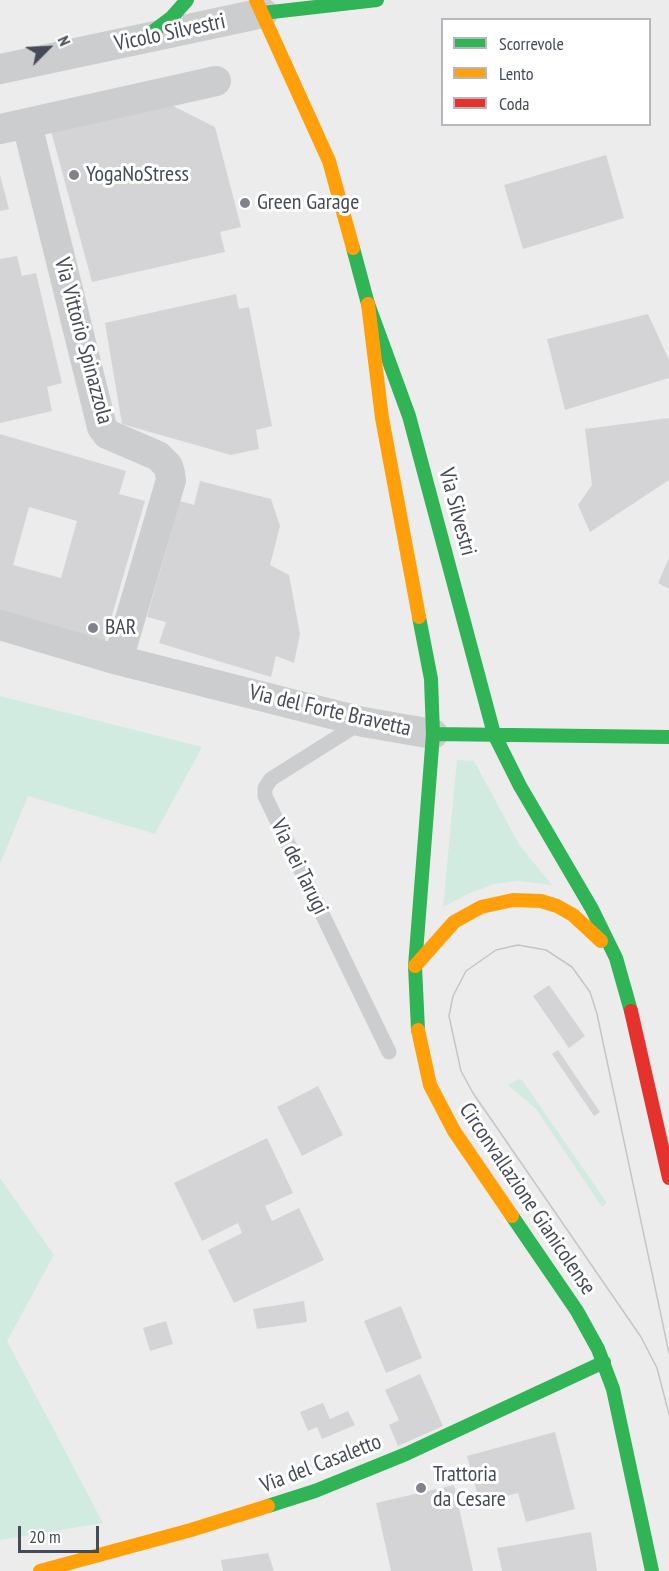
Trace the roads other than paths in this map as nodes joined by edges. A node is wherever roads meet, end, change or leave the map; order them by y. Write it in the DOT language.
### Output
graph roads {
  1 [pos="187,0"];
  2 [pos="377,0"];
  3 [pos="259,7"];
  4 [pos="143,39"];
  5 [pos="0,69"];
  6 [pos="216,81"];
  7 [pos="13,126"];
  8 [pos="368,304"];
  9 [pos="0,625"];
  10 [pos="118,660"];
  11 [pos="363,722"];
  12 [pos="433,734"];
  13 [pos="494,734"];
  14 [pos="669,737"];
  15 [pos="616,958"];
  16 [pos="415,966"];
  17 [pos="389,1052"];
  18 [pos="669,1178"];
  19 [pos="603,1362"];
  20 [pos="40,1571"];
  21 [pos="652,1571"];
  1 -- 4 [label="main road"];
  2 -- 3 [label="main road, Vicolo Silvestri"];
  3 -- 4 [label="street, Vicolo Silvestri"];
  3 -- 8 [label="main road, Via Silvestri"];
  4 -- 5 [label="street, Vicolo Silvestri"];
  6 -- 7 [label="street"];
  7 -- 10 [label="street, Via Vittorio Spinazzola"];
  8 -- 12 [label="main road, Via Silvestri"];
  8 -- 13 [label="main road, Via Silvestri"];
  9 -- 10 [label="street, Via del Forte Bravetta"];
  10 -- 11 [label="street, Via del Forte Bravetta"];
  11 -- 12 [label="street, Via del Forte Bravetta"];
  11 -- 17 [label="lane, Via dei Tarugi"];
  12 -- 13 [label="main road, Via del Forte Bravetta"];
  12 -- 16 [label="main road, Circonvallazione Gianicolense"];
  13 -- 14 [label="main road, Via del Forte Bravetta"];
  13 -- 15 [label="main road"];
  15 -- 16 [label="main road"];
  15 -- 18 [label="main road"];
  16 -- 19 [label="main road, Circonvallazione Gianicolense"];
  19 -- 20 [label="main road, Via del Casaletto"];
  19 -- 21 [label="main road, Circonvallazione Gianicolense"];
}
